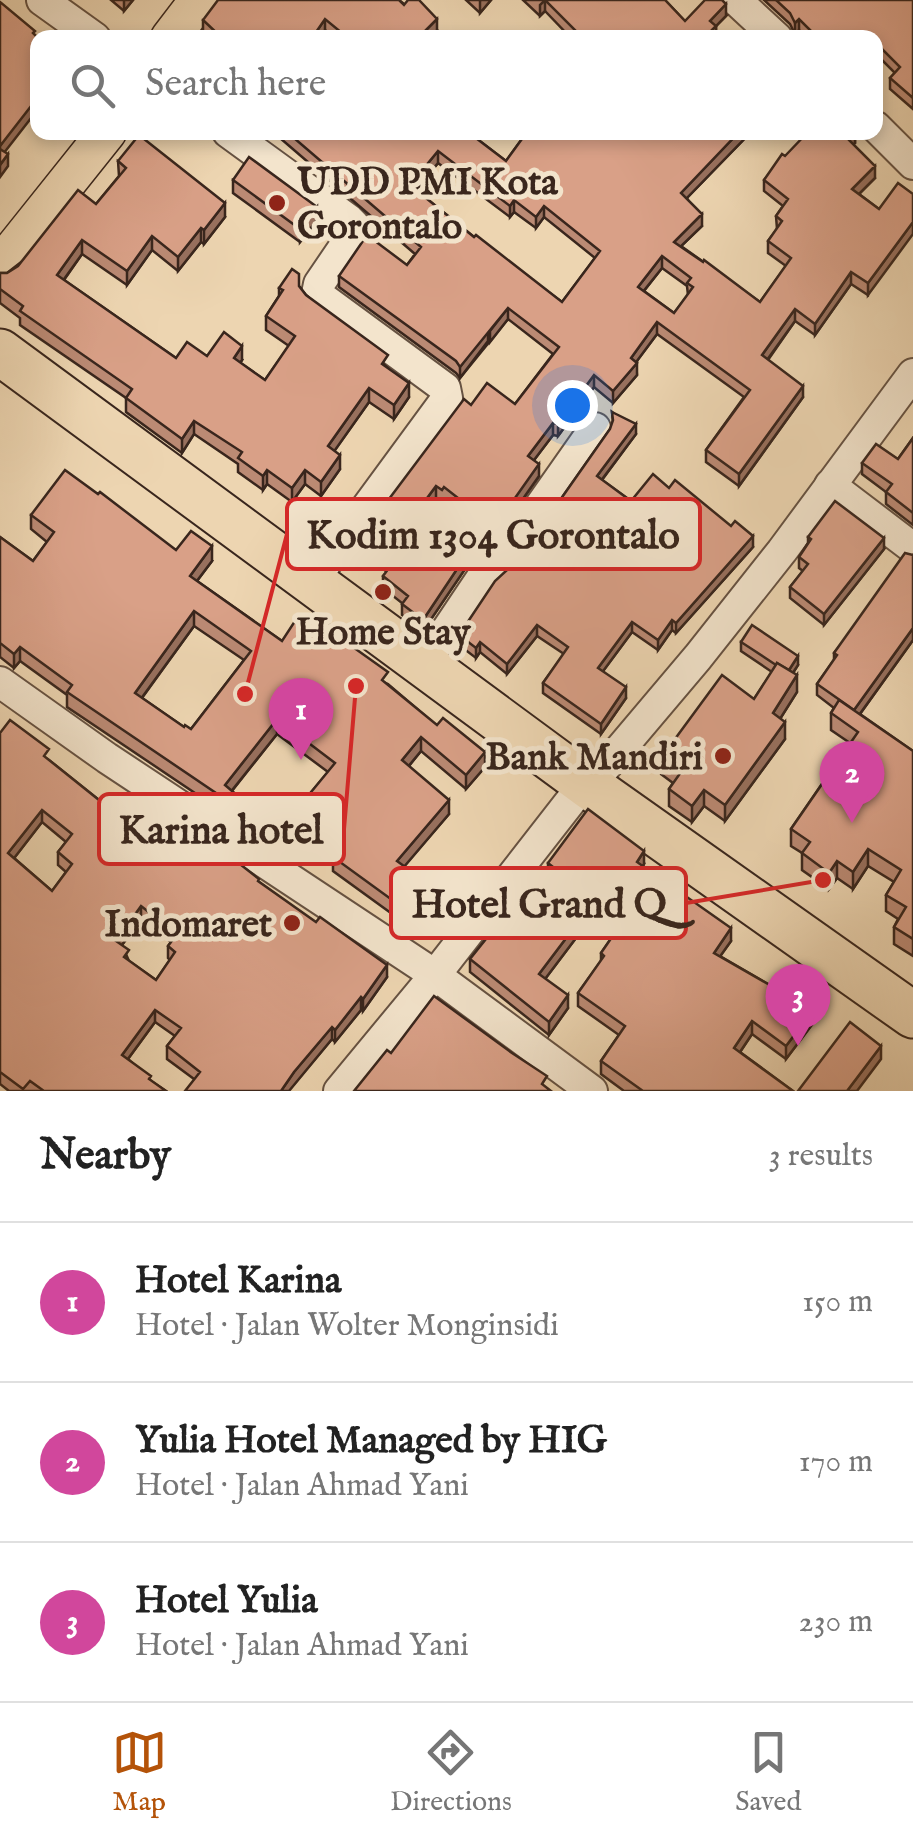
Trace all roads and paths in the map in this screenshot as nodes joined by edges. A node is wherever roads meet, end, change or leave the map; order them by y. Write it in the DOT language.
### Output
graph roads {
  1 [pos="42,0"];
  2 [pos="199,0"];
  3 [pos="736,0"];
  4 [pos="85,30"];
  5 [pos="176,30"];
  6 [pos="768,30"];
  7 [pos="883,134"];
  8 [pos="85,140"];
  9 [pos="101,140"];
  10 [pos="239,140"];
  11 [pos="913,164"];
  12 [pos="0,244"];
  13 [pos="0,266"];
  14 [pos="0,352"];
  15 [pos="913,374"];
  16 [pos="0,376"];
  17 [pos="595,428"];
  18 [pos="830,484"];
  19 [pos="913,548"];
  20 [pos="264,559"];
  21 [pos="312,582"];
  22 [pos="424,664"];
  23 [pos="0,682"];
  24 [pos="465,706"];
  25 [pos="581,792"];
  26 [pos="435,975"];
  27 [pos="913,1015"];
  28 [pos="913,1037"];
  29 [pos="339,1091"];
  30 [pos="592,1091"];
  1 -- 4 [label="street"];
  2 -- 5 [label="main road"];
  3 -- 6 [label="street"];
  7 -- 11 [label="street"];
  8 -- 12 [label="main road"];
  9 -- 13 [label="main road"];
  10 -- 21 [label="street"];
  14 -- 20 [label="highway"];
  15 -- 18 [label="street"];
  16 -- 20 [label="highway"];
  17 -- 22 [label="street"];
  18 -- 19 [label="street"];
  18 -- 25 [label="street"];
  20 -- 21 [label="highway"];
  20 -- 24 [label="highway"];
  21 -- 22 [label="highway"];
  22 -- 24 [label="highway"];
  23 -- 26 [label="street"];
  24 -- 25 [label="highway"];
  25 -- 26 [label="street"];
  25 -- 27 [label="highway"];
  25 -- 28 [label="highway"];
  26 -- 29 [label="street"];
  26 -- 30 [label="street"];
}
